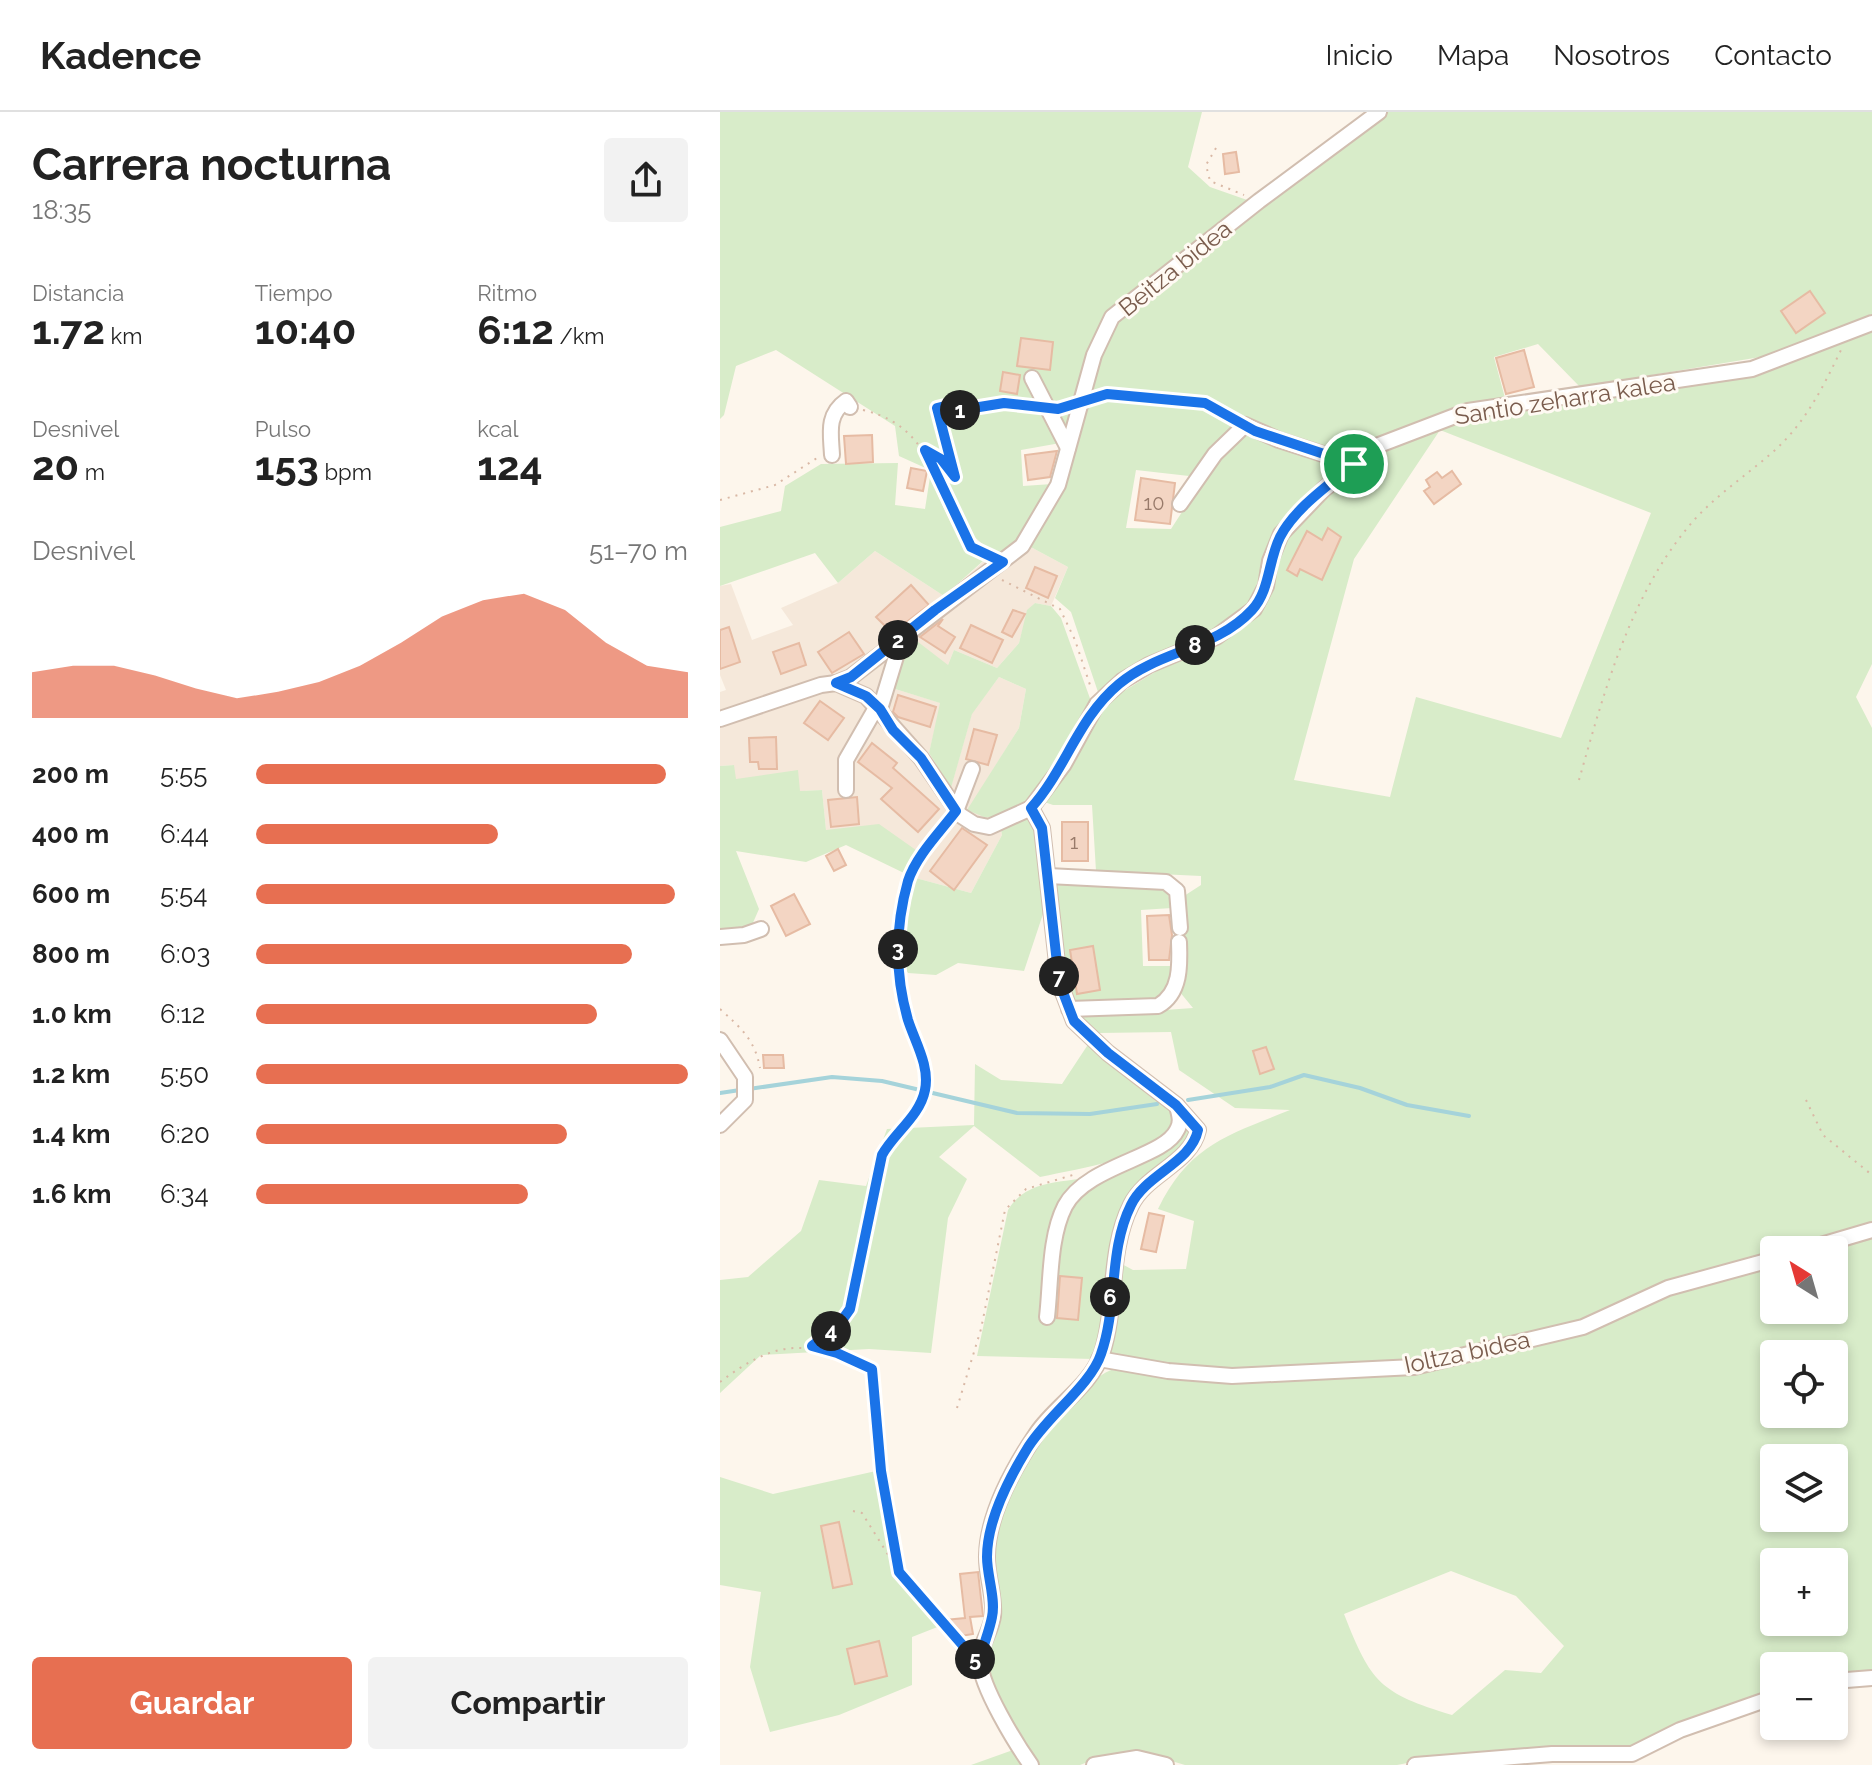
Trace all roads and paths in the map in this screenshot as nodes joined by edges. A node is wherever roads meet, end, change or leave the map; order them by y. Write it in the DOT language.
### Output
graph roads {
  1 [pos="1379,112"];
  2 [pos="1216,148"];
  3 [pos="1259,201"];
  4 [pos="1872,323"];
  5 [pos="1850,333"];
  6 [pos="1032,378"];
  7 [pos="1081,405"];
  8 [pos="850,407"];
  9 [pos="1044,407"];
  10 [pos="1245,425"];
  11 [pos="1068,448"];
  12 [pos="832,450"];
  13 [pos="925,450"];
  14 [pos="1321,455"];
  15 [pos="1354,464"];
  16 [pos="1324,489"];
  17 [pos="720,500"];
  18 [pos="1180,504"];
  19 [pos="1003,562"];
  20 [pos="987,573"];
  21 [pos="903,637"];
  22 [pos="836,683"];
  23 [pos="1097,704"];
  24 [pos="878,708"];
  25 [pos="720,719"];
  26 [pos="972,769"];
  27 [pos="1579,780"];
  28 [pos="846,790"];
  29 [pos="1031,808"];
  30 [pos="956,811"];
  31 [pos="1048,876"];
  32 [pos="761,929"];
  33 [pos="720,937"];
  34 [pos="720,1009"];
  35 [pos="1069,1009"];
  36 [pos="720,1040"];
  37 [pos="760,1068"];
  38 [pos="1806,1100"];
  39 [pos="1176,1105"];
  40 [pos="720,1125"];
  41 [pos="1075,1174"];
  42 [pos="1872,1175"];
  43 [pos="1872,1230"];
  44 [pos="1848,1237"];
  45 [pos="1760,1263"];
  46 [pos="1047,1317"];
  47 [pos="812,1346"];
  48 [pos="1099,1359"];
  49 [pos="720,1382"];
  50 [pos="957,1408"];
  51 [pos="853,1511"];
  52 [pos="899,1572"];
  53 [pos="979,1664"];
  54 [pos="1872,1678"];
  55 [pos="1848,1680"];
  56 [pos="1760,1702"];
  57 [pos="1031,1765"];
  58 [pos="1094,1765"];
  59 [pos="1166,1765"];
  60 [pos="1415,1765"];
  1 -- 3 [label="street, Beitza bidea"];
  2 -- 3 [label="path"];
  3 -- 7 [label="street, Beitza bidea"];
  4 -- 5 [label="street, Santio zeharra kalea"];
  5 -- 15 [label="street, Santio zeharra kalea"];
  5 -- 27 [label="path"];
  6 -- 9 [label="street"];
  7 -- 10 [label="path"];
  7 -- 11 [label="street, Beitza bidea"];
  8 -- 12 [label="street"];
  8 -- 13 [label="path"];
  9 -- 11 [label="street"];
  9 -- 13 [label="path"];
  10 -- 14 [label="street"];
  10 -- 18 [label="street"];
  11 -- 19 [label="street, Beitza bidea"];
  12 -- 17 [label="path"];
  13 -- 19 [label="path"];
  14 -- 15 [label="street"];
  14 -- 16 [label="street"];
  15 -- 16 [label="street, Santio zeharra kalea"];
  16 -- 23 [label="street, Santio zeharra kalea"];
  19 -- 20 [label="street, Beitza bidea"];
  20 -- 21 [label="street, Beitza bidea"];
  20 -- 23 [label="path"];
  21 -- 22 [label="street, Beitza bidea"];
  21 -- 24 [label="street"];
  22 -- 24 [label="street"];
  22 -- 25 [label="street"];
  23 -- 29 [label="street, Santio zeharra kalea"];
  24 -- 28 [label="street"];
  24 -- 30 [label="street"];
  26 -- 30 [label="street"];
  29 -- 30 [label="street, Santio zeharra kalea"];
  29 -- 31 [label="street"];
  30 -- 47 [label="path"];
  31 -- 35 [label="street"];
  31 -- 35 [label="street"];
  32 -- 33 [label="street"];
  34 -- 37 [label="path"];
  35 -- 39 [label="street"];
  36 -- 40 [label="street"];
  38 -- 42 [label="path"];
  39 -- 46 [label="street"];
  39 -- 48 [label="street"];
  41 -- 50 [label="path"];
  43 -- 44 [label="street"];
  45 -- 48 [label="street, Ioltza bidea"];
  47 -- 49 [label="path"];
  47 -- 52 [label="path"];
  48 -- 53 [label="street"];
  51 -- 52 [label="path"];
  52 -- 53 [label="path"];
  53 -- 57 [label="street"];
  54 -- 55 [label="street"];
  56 -- 60 [label="street"];
  58 -- 59 [label="street"];
}
